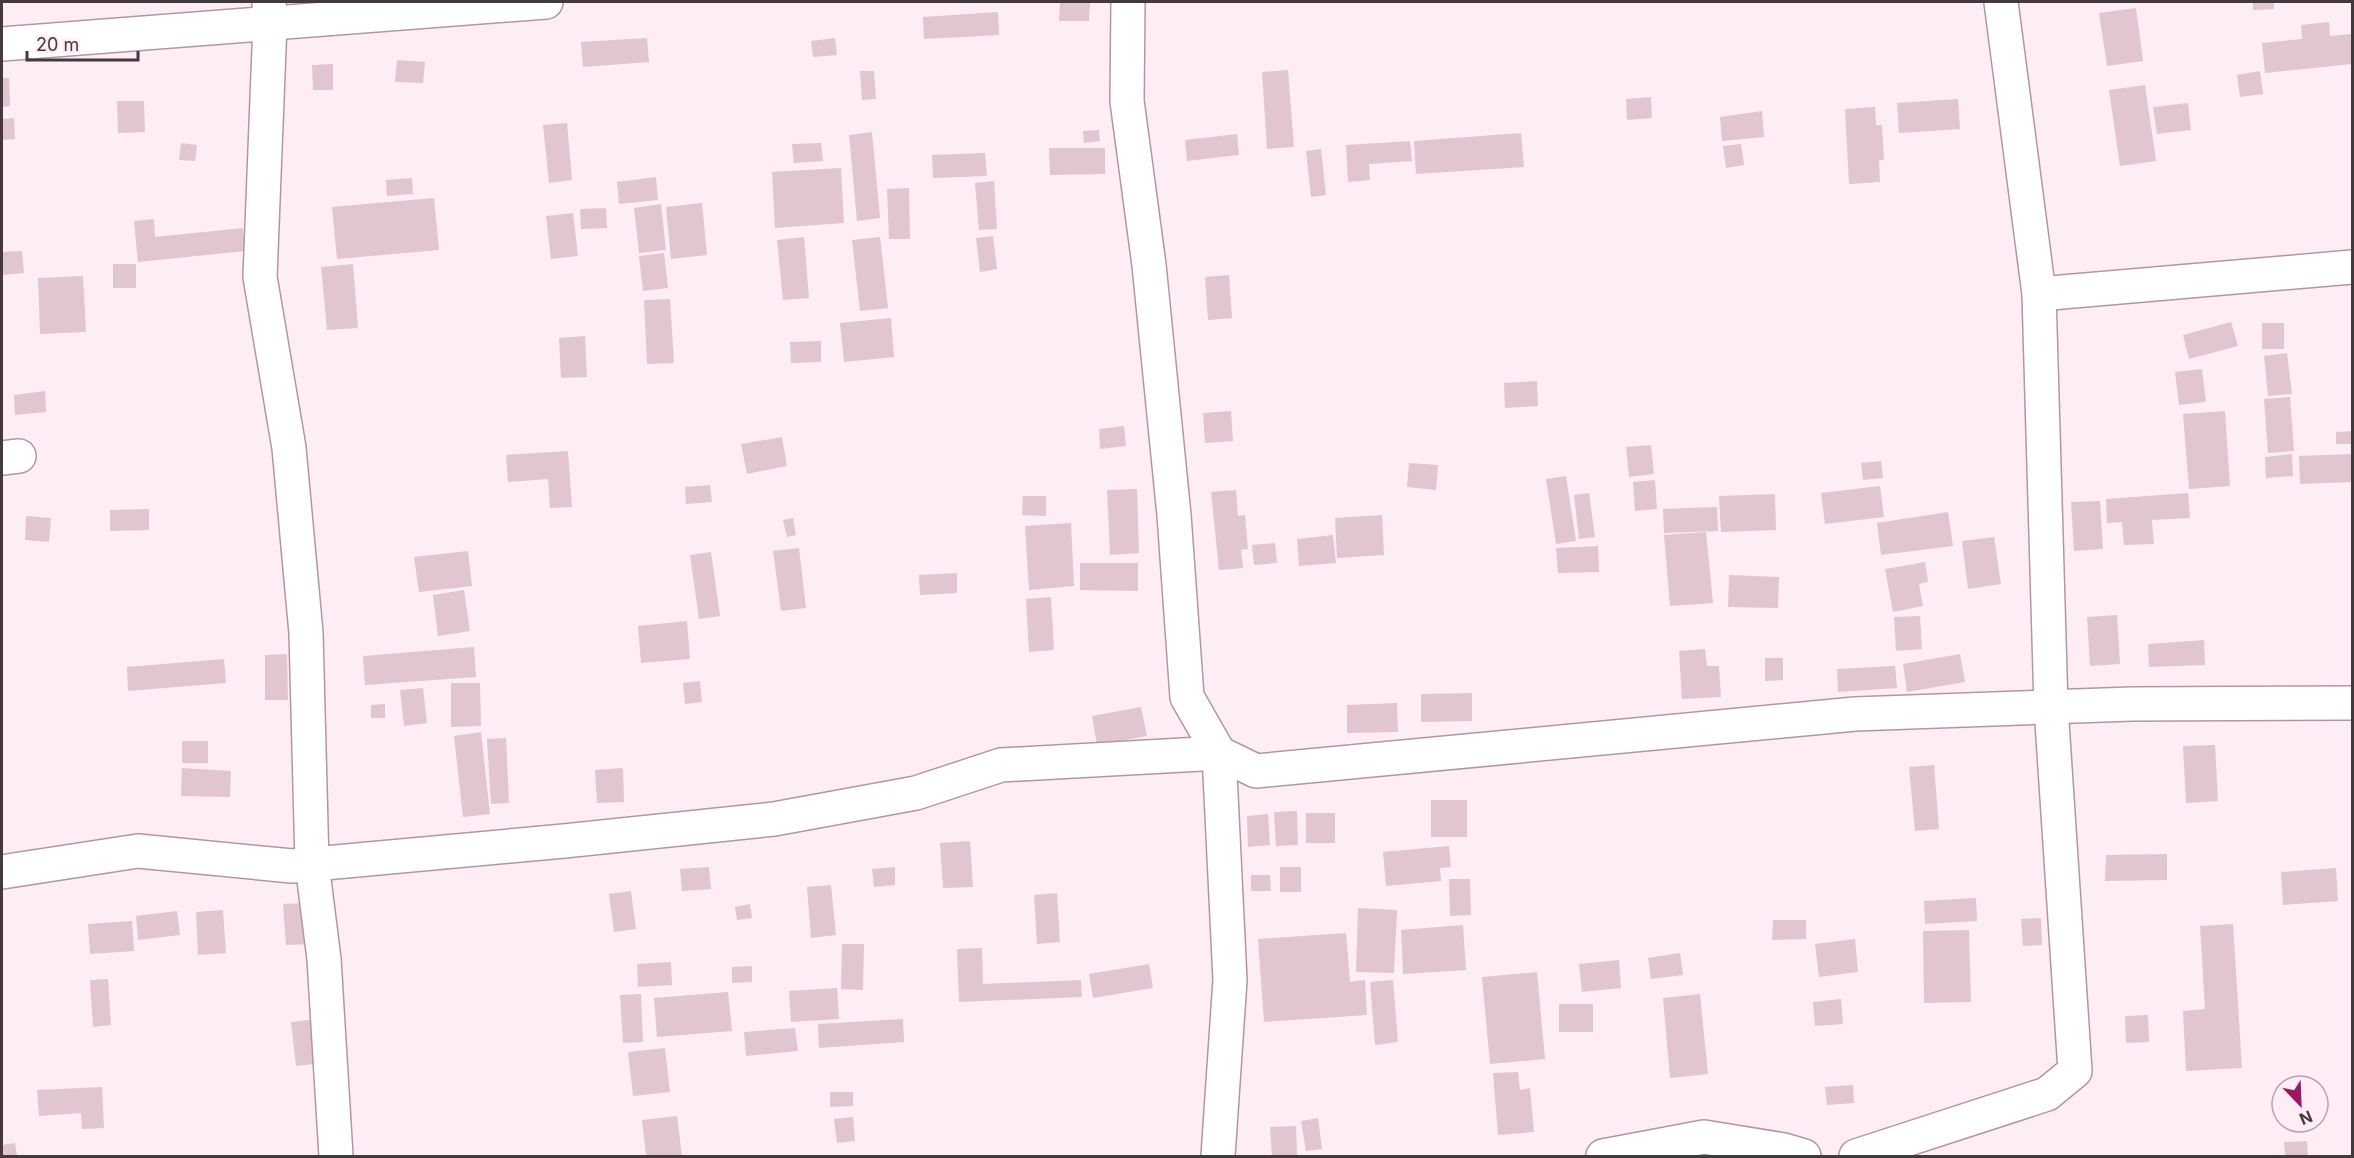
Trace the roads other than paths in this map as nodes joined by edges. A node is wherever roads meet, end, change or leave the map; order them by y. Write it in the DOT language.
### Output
graph roads {
  1 [pos="546,2"];
  2 [pos="1128,2"];
  3 [pos="2001,2"];
  4 [pos="269,12"];
  5 [pos="2,44"];
  6 [pos="2352,267"];
  7 [pos="2039,294"];
  8 [pos="2352,703"];
  9 [pos="2051,707"];
  10 [pos="1219,753"];
  11 [pos="312,864"];
  12 [pos="2,872"];
  13 [pos="336,1156"];
  14 [pos="1218,1156"];
  15 [pos="1603,1156"];
  16 [pos="1804,1156"];
  17 [pos="1856,1156"];
  1 -- 4 [label="street"];
  2 -- 10 [label="street"];
  3 -- 7 [label="street"];
  4 -- 5 [label="street"];
  4 -- 11 [label="street"];
  6 -- 7 [label="street"];
  7 -- 9 [label="street"];
  8 -- 9 [label="street"];
  9 -- 10 [label="street"];
  9 -- 17 [label="street"];
  10 -- 11 [label="street"];
  10 -- 14 [label="street"];
  11 -- 12 [label="street"];
  11 -- 13 [label="street"];
  15 -- 16 [label="street"];
}
